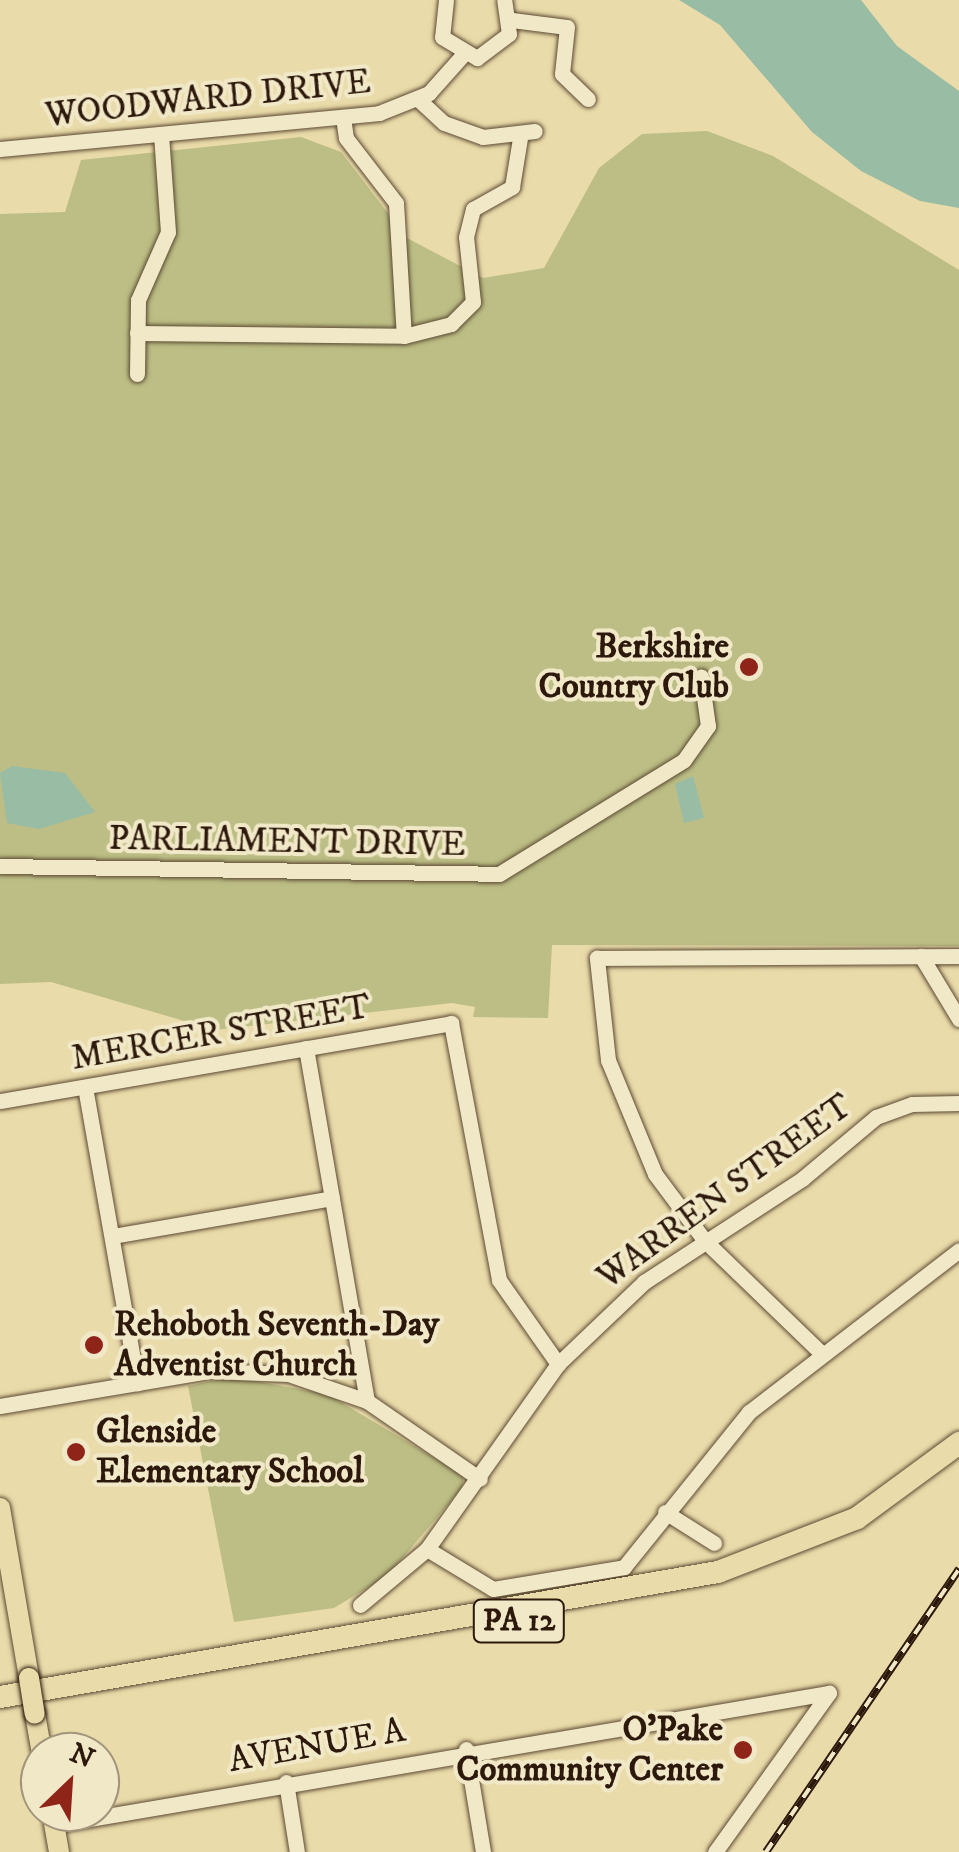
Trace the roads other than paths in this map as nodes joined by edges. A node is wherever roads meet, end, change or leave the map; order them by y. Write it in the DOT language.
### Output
graph roads {
  1 [pos="446,0"];
  2 [pos="504,0"];
  3 [pos="512,20"];
  4 [pos="462,56"];
  5 [pos="418,99"];
  6 [pos="588,99"];
  7 [pos="343,117"];
  8 [pos="161,134"];
  9 [pos="0,149"];
  10 [pos="137,333"];
  11 [pos="404,336"];
  12 [pos="137,374"];
  13 [pos="701,676"];
  14 [pos="0,866"];
  15 [pos="920,956"];
  16 [pos="959,956"];
  17 [pos="959,1019"];
  18 [pos="306,1048"];
  19 [pos="85,1086"];
  20 [pos="0,1101"];
  21 [pos="959,1103"];
  22 [pos="332,1198"];
  23 [pos="112,1236"];
  24 [pos="705,1242"];
  25 [pos="959,1250"];
  26 [pos="821,1353"];
  27 [pos="558,1364"];
  28 [pos="137,1383"];
  29 [pos="367,1401"];
  30 [pos="0,1406"];
  31 [pos="959,1444"];
  32 [pos="959,1461"];
  33 [pos="480,1479"];
  34 [pos="0,1508"];
  35 [pos="665,1512"];
  36 [pos="714,1543"];
  37 [pos="427,1549"];
  38 [pos="360,1605"];
  39 [pos="0,1697"];
  40 [pos="0,1710"];
  41 [pos="38,1732"];
  42 [pos="466,1749"];
  43 [pos="286,1782"];
  44 [pos="120,1808"];
  45 [pos="297,1852"];
  46 [pos="483,1852"];
  47 [pos="715,1852"];
  1 -- 4 [label="street"];
  2 -- 3 [label="street"];
  3 -- 4 [label="street, WOODWARD DRIVE"];
  3 -- 6 [label="street"];
  4 -- 5 [label="street, WOODWARD DRIVE"];
  5 -- 7 [label="street, WOODWARD DRIVE"];
  5 -- 11 [label="street, WOODWARD DRIVE"];
  7 -- 8 [label="street, WOODWARD DRIVE"];
  7 -- 11 [label="street"];
  8 -- 9 [label="street, WOODWARD DRIVE"];
  8 -- 10 [label="street"];
  10 -- 11 [label="street"];
  10 -- 12 [label="street"];
  13 -- 14 [label="street, PARLIAMENT DRIVE"];
  15 -- 16 [label="street"];
  15 -- 17 [label="street"];
  15 -- 24 [label="street"];
  18 -- 19 [label="street, MERCER STREET"];
  18 -- 22 [label="street"];
  18 -- 27 [label="street, MERCER STREET"];
  19 -- 20 [label="street, MERCER STREET"];
  19 -- 23 [label="street"];
  21 -- 24 [label="street, WARREN STREET"];
  22 -- 23 [label="street"];
  22 -- 29 [label="street"];
  23 -- 28 [label="street"];
  24 -- 26 [label="street"];
  24 -- 27 [label="street, WARREN STREET"];
  25 -- 26 [label="street"];
  26 -- 35 [label="street"];
  27 -- 33 [label="street, WARREN STREET"];
  28 -- 29 [label="street"];
  28 -- 30 [label="street"];
  29 -- 33 [label="street"];
  31 -- 39 [label="highway, PA 12"];
  32 -- 40 [label="highway, PA 12"];
  33 -- 37 [label="street, WARREN STREET"];
  34 -- 41 [label="main road, bridge"];
  35 -- 36 [label="street"];
  35 -- 37 [label="street"];
  37 -- 38 [label="street, WARREN STREET"];
  42 -- 43 [label="street, AVENUE A"];
  42 -- 46 [label="street"];
  42 -- 47 [label="street, AVENUE A"];
  43 -- 44 [label="street, AVENUE A"];
  43 -- 45 [label="street"];
}
